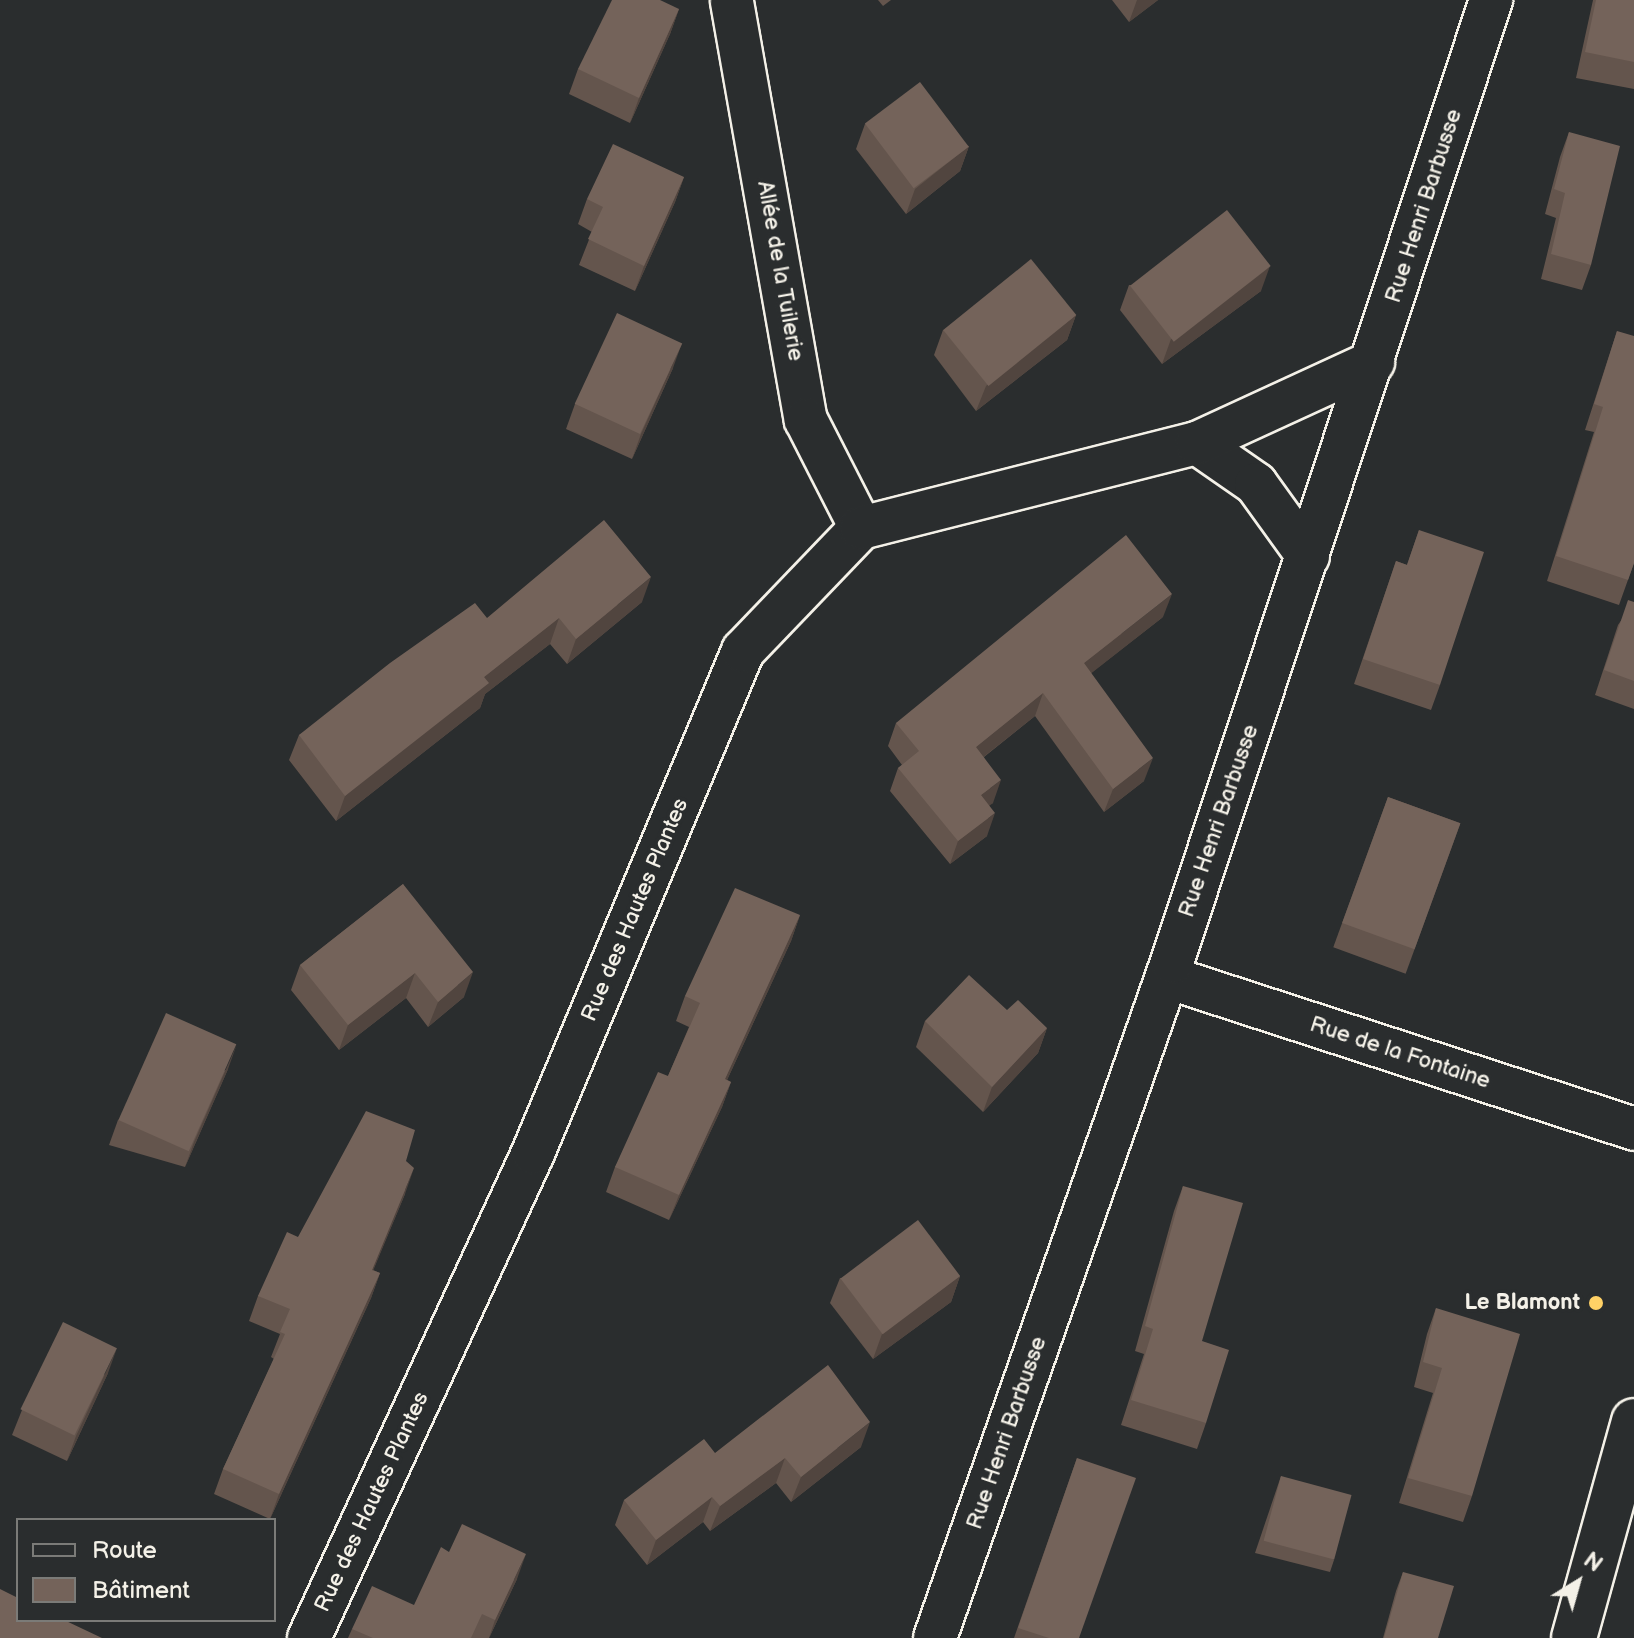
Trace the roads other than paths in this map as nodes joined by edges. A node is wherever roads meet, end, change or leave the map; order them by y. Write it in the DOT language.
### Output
graph roads {
  1 [pos="1491,0"];
  2 [pos="732,2"];
  3 [pos="1373,362"];
  4 [pos="1197,443"];
  5 [pos="861,528"];
  6 [pos="1308,556"];
  7 [pos="1167,977"];
  8 [pos="1634,1129"];
  9 [pos="1634,1421"];
  10 [pos="309,1638"];
  11 [pos="935,1638"];
  12 [pos="1574,1638"];
  1 -- 3 [label="street, Rue Henri Barbusse"];
  2 -- 5 [label="street, Allée de la Tuilerie"];
  3 -- 4 [label="street"];
  3 -- 6 [label="street, Rue Henri Barbusse"];
  4 -- 5 [label="street"];
  4 -- 6 [label="street"];
  5 -- 10 [label="street, Rue des Hautes Plantes"];
  6 -- 7 [label="street, Rue Henri Barbusse"];
  7 -- 8 [label="street, Rue de la Fontaine"];
  7 -- 11 [label="street, Rue Henri Barbusse"];
  9 -- 12 [label="main road"];
}
